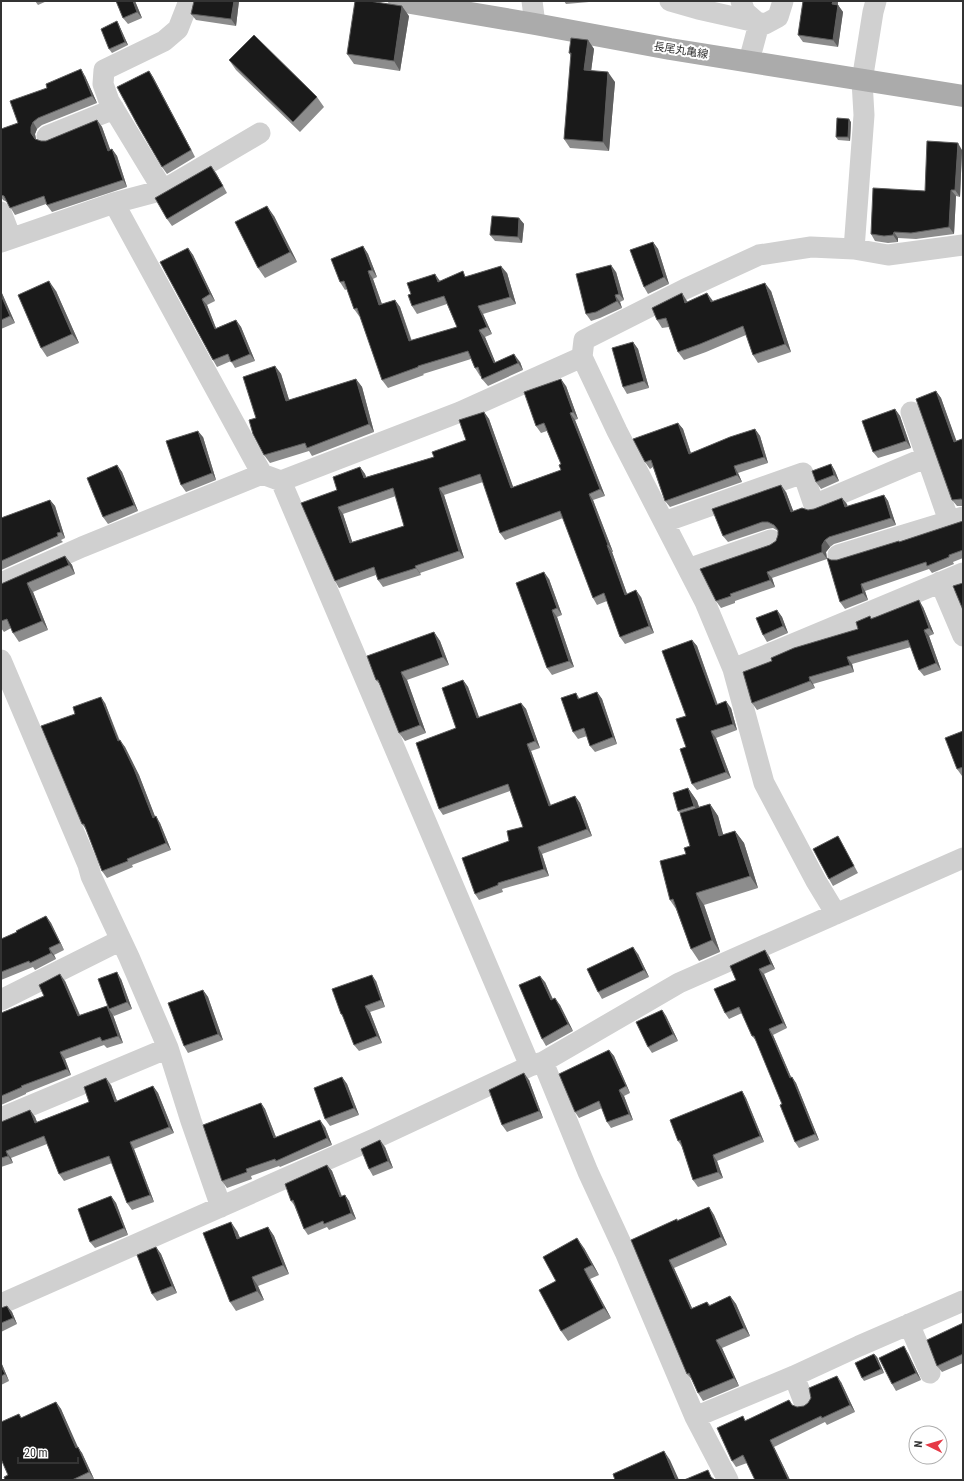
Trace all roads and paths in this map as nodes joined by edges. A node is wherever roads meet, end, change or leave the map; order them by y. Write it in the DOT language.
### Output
graph roads {
  1 [pos="189,1"];
  2 [pos="532,1"];
  3 [pos="670,1"];
  4 [pos="741,1"];
  5 [pos="783,1"];
  6 [pos="876,1"];
  7 [pos="412,2"];
  8 [pos="535,24"];
  9 [pos="759,24"];
  10 [pos="749,61"];
  11 [pos="862,81"];
  12 [pos="963,96"];
  13 [pos="114,110"];
  14 [pos="260,133"];
  15 [pos="47,136"];
  16 [pos="163,190"];
  17 [pos="114,203"];
  18 [pos="1,212"];
  19 [pos="6,240"];
  20 [pos="963,245"];
  21 [pos="854,249"];
  22 [pos="582,357"];
  23 [pos="911,412"];
  24 [pos="927,457"];
  25 [pos="262,474"];
  26 [pos="281,481"];
  27 [pos="956,519"];
  28 [pos="664,522"];
  29 [pos="771,540"];
  30 [pos="838,555"];
  31 [pos="688,569"];
  32 [pos="963,573"];
  33 [pos="940,582"];
  34 [pos="1,583"];
  35 [pos="963,636"];
  36 [pos="1,660"];
  37 [pos="733,669"];
  38 [pos="963,858"];
  39 [pos="836,914"];
  40 [pos="121,940"];
  41 [pos="1,1000"];
  42 [pos="168,1048"];
  43 [pos="536,1064"];
  44 [pos="1,1118"];
  45 [pos="221,1207"];
  46 [pos="963,1301"];
  47 [pos="1,1304"];
  48 [pos="909,1324"];
  49 [pos="930,1373"];
  50 [pos="794,1376"];
  51 [pos="804,1402"];
  52 [pos="695,1417"];
  53 [pos="728,1480"];
  1 -- 13 [label="street"];
  2 -- 8 [label="street"];
  3 -- 9 [label="street"];
  4 -- 9 [label="street"];
  5 -- 9 [label="street"];
  6 -- 11 [label="street"];
  7 -- 8 [label="main road, 長尾丸亀線"];
  8 -- 10 [label="main road, 長尾丸亀線"];
  9 -- 10 [label="street"];
  10 -- 11 [label="main road, 長尾丸亀線"];
  11 -- 12 [label="main road, 長尾丸亀線"];
  11 -- 21 [label="street"];
  13 -- 15 [label="street"];
  13 -- 16 [label="street"];
  14 -- 16 [label="street"];
  16 -- 17 [label="street"];
  17 -- 19 [label="street"];
  17 -- 25 [label="street"];
  18 -- 19 [label="street"];
  20 -- 21 [label="street"];
  21 -- 22 [label="street"];
  22 -- 26 [label="street"];
  22 -- 28 [label="street"];
  23 -- 24 [label="street"];
  24 -- 27 [label="street"];
  24 -- 28 [label="street"];
  25 -- 26 [label="street"];
  25 -- 34 [label="street"];
  26 -- 43 [label="street"];
  27 -- 30 [label="street"];
  28 -- 31 [label="street"];
  29 -- 31 [label="street"];
  31 -- 37 [label="street"];
  32 -- 33 [label="street"];
  33 -- 35 [label="street"];
  33 -- 37 [label="street"];
  36 -- 40 [label="street"];
  37 -- 39 [label="street"];
  38 -- 39 [label="street"];
  39 -- 43 [label="street"];
  40 -- 41 [label="street"];
  40 -- 42 [label="street"];
  42 -- 44 [label="street"];
  42 -- 45 [label="street"];
  43 -- 45 [label="street"];
  43 -- 52 [label="street"];
  45 -- 47 [label="street"];
  46 -- 48 [label="street"];
  48 -- 49 [label="street"];
  48 -- 50 [label="street"];
  50 -- 51 [label="street"];
  50 -- 52 [label="street"];
  52 -- 53 [label="street"];
}
